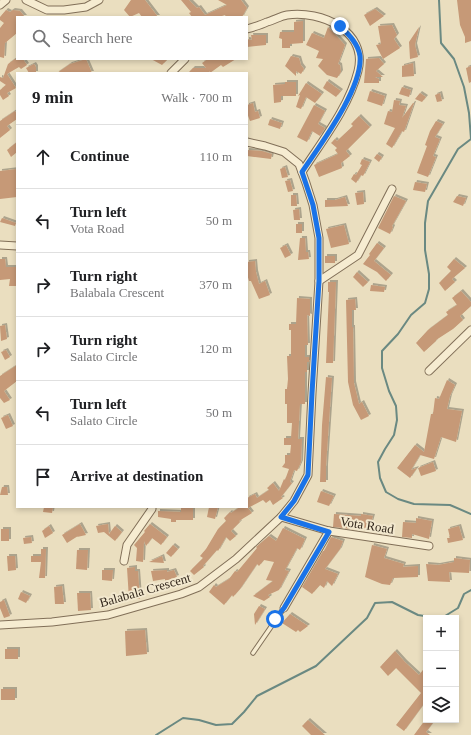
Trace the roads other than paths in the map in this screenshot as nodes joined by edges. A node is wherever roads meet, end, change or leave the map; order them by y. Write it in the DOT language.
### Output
graph roads {
  1 [pos="6,0"];
  2 [pos="26,0"];
  3 [pos="99,0"];
  4 [pos="0,5"];
  5 [pos="248,29"];
  6 [pos="184,60"];
  7 [pos="172,72"];
  8 [pos="248,142"];
  9 [pos="302,172"];
  10 [pos="392,189"];
  11 [pos="0,245"];
  12 [pos="16,246"];
  13 [pos="319,281"];
  14 [pos="471,330"];
  15 [pos="429,371"];
  16 [pos="152,508"];
  17 [pos="281,517"];
  18 [pos="329,532"];
  19 [pos="429,546"];
  20 [pos="124,561"];
  21 [pos="284,608"];
  22 [pos="0,625"];
  23 [pos="253,652"];
  1 -- 4 [label="street"];
  2 -- 3 [label="street"];
  5 -- 9 [label="street"];
  6 -- 7 [label="street"];
  8 -- 9 [label="street, Balabala Crescent"];
  9 -- 13 [label="street, Balabala Crescent"];
  10 -- 13 [label="street"];
  11 -- 12 [label="street"];
  13 -- 17 [label="street, Balabala Crescent"];
  14 -- 15 [label="street"];
  16 -- 20 [label="street"];
  17 -- 18 [label="street, Vota Road"];
  17 -- 22 [label="street, Balabala Crescent"];
  18 -- 19 [label="street, Vota Road"];
  18 -- 21 [label="street"];
  21 -- 23 [label="lane"];
}
